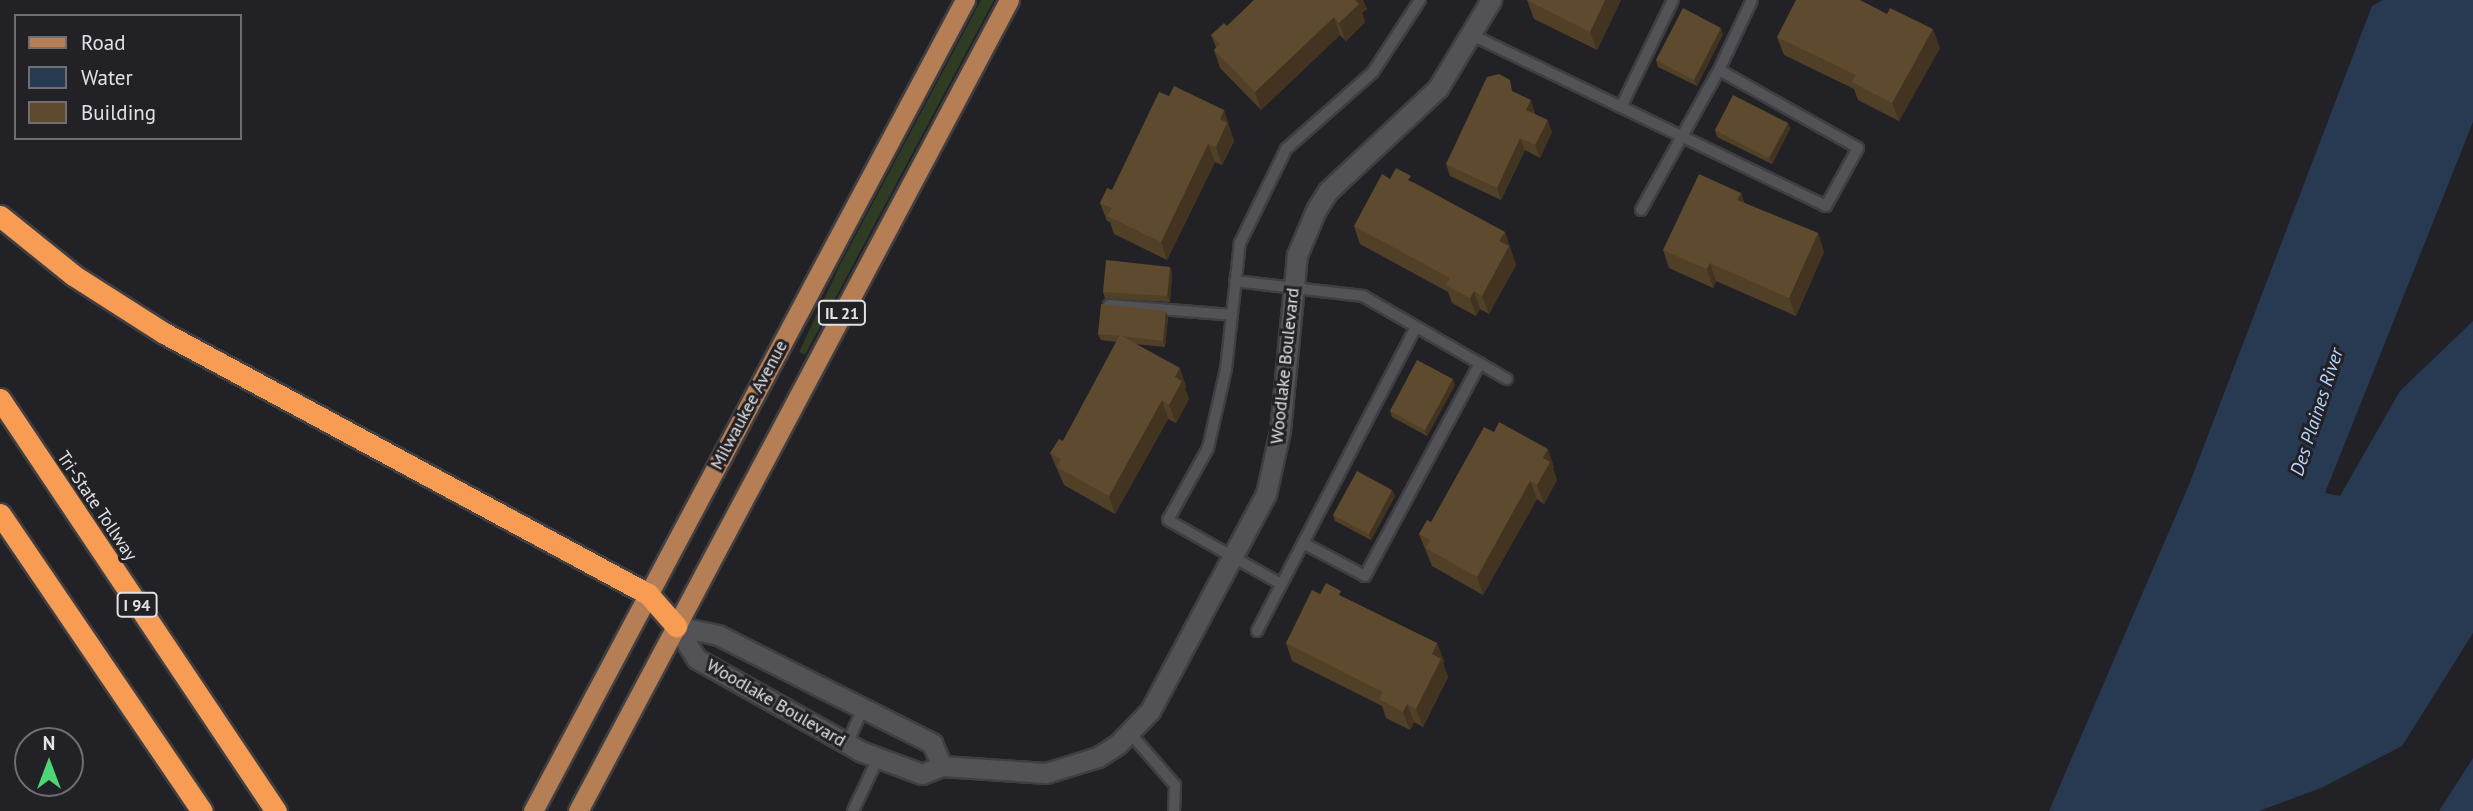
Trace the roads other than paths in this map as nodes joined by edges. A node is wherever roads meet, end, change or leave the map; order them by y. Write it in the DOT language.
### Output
graph roads {
  1 [pos="965,0"];
  2 [pos="1009,0"];
  3 [pos="1420,0"];
  4 [pos="1490,0"];
  5 [pos="1672,0"];
  6 [pos="1752,0"];
  7 [pos="1472,35"];
  8 [pos="1719,70"];
  9 [pos="1621,107"];
  10 [pos="1685,137"];
  11 [pos="1641,210"];
  12 [pos="0,216"];
  13 [pos="1235,281"];
  14 [pos="1294,288"];
  15 [pos="1109,305"];
  16 [pos="1232,315"];
  17 [pos="1416,327"];
  18 [pos="1480,363"];
  19 [pos="1507,379"];
  20 [pos="0,399"];
  21 [pos="0,514"];
  22 [pos="1303,543"];
  23 [pos="1234,560"];
  24 [pos="1281,584"];
  25 [pos="648,594"];
  26 [pos="676,626"];
  27 [pos="1257,631"];
  28 [pos="862,710"];
  29 [pos="1130,733"];
  30 [pos="847,744"];
  31 [pos="878,758"];
  32 [pos="942,766"];
  33 [pos="202,811"];
  34 [pos="276,811"];
  35 [pos="533,811"];
  36 [pos="578,811"];
  37 [pos="853,811"];
  38 [pos="1174,811"];
  1 -- 25 [label="main road, Milwaukee Avenue / IL 21"];
  2 -- 26 [label="main road, IL 21"];
  3 -- 13 [label="lane"];
  4 -- 7 [label="street, Woodlake Boulevard"];
  5 -- 9 [label="lane"];
  6 -- 8 [label="lane"];
  7 -- 9 [label="lane"];
  7 -- 14 [label="street, Woodlake Boulevard"];
  8 -- 10 [label="lane"];
  8 -- 10 [label="lane"];
  9 -- 10 [label="lane"];
  10 -- 11 [label="lane"];
  12 -- 25 [label="highway"];
  13 -- 14 [label="lane"];
  13 -- 16 [label="lane"];
  14 -- 17 [label="lane"];
  14 -- 23 [label="street, Woodlake Boulevard"];
  15 -- 16 [label="lane"];
  16 -- 23 [label="lane"];
  17 -- 18 [label="lane"];
  17 -- 22 [label="lane"];
  18 -- 19 [label="lane"];
  18 -- 22 [label="lane"];
  20 -- 34 [label="highway, Tri-State Tollway / I 94"];
  21 -- 33 [label="highway"];
  22 -- 24 [label="lane"];
  23 -- 24 [label="lane"];
  23 -- 29 [label="street, Woodlake Boulevard"];
  24 -- 27 [label="lane"];
  25 -- 26 [label="highway"];
  25 -- 35 [label="main road, Milwaukee Avenue / IL 21"];
  26 -- 28 [label="street, Woodlake Boulevard"];
  26 -- 30 [label="street, Woodlake Boulevard"];
  26 -- 36 [label="main road, IL 21"];
  28 -- 30 [label="lane"];
  28 -- 32 [label="street, Woodlake Boulevard"];
  29 -- 32 [label="street, Woodlake Boulevard"];
  29 -- 38 [label="lane"];
  30 -- 31 [label="street, Woodlake Boulevard"];
  31 -- 32 [label="street, Woodlake Boulevard"];
  31 -- 37 [label="lane"];
}
